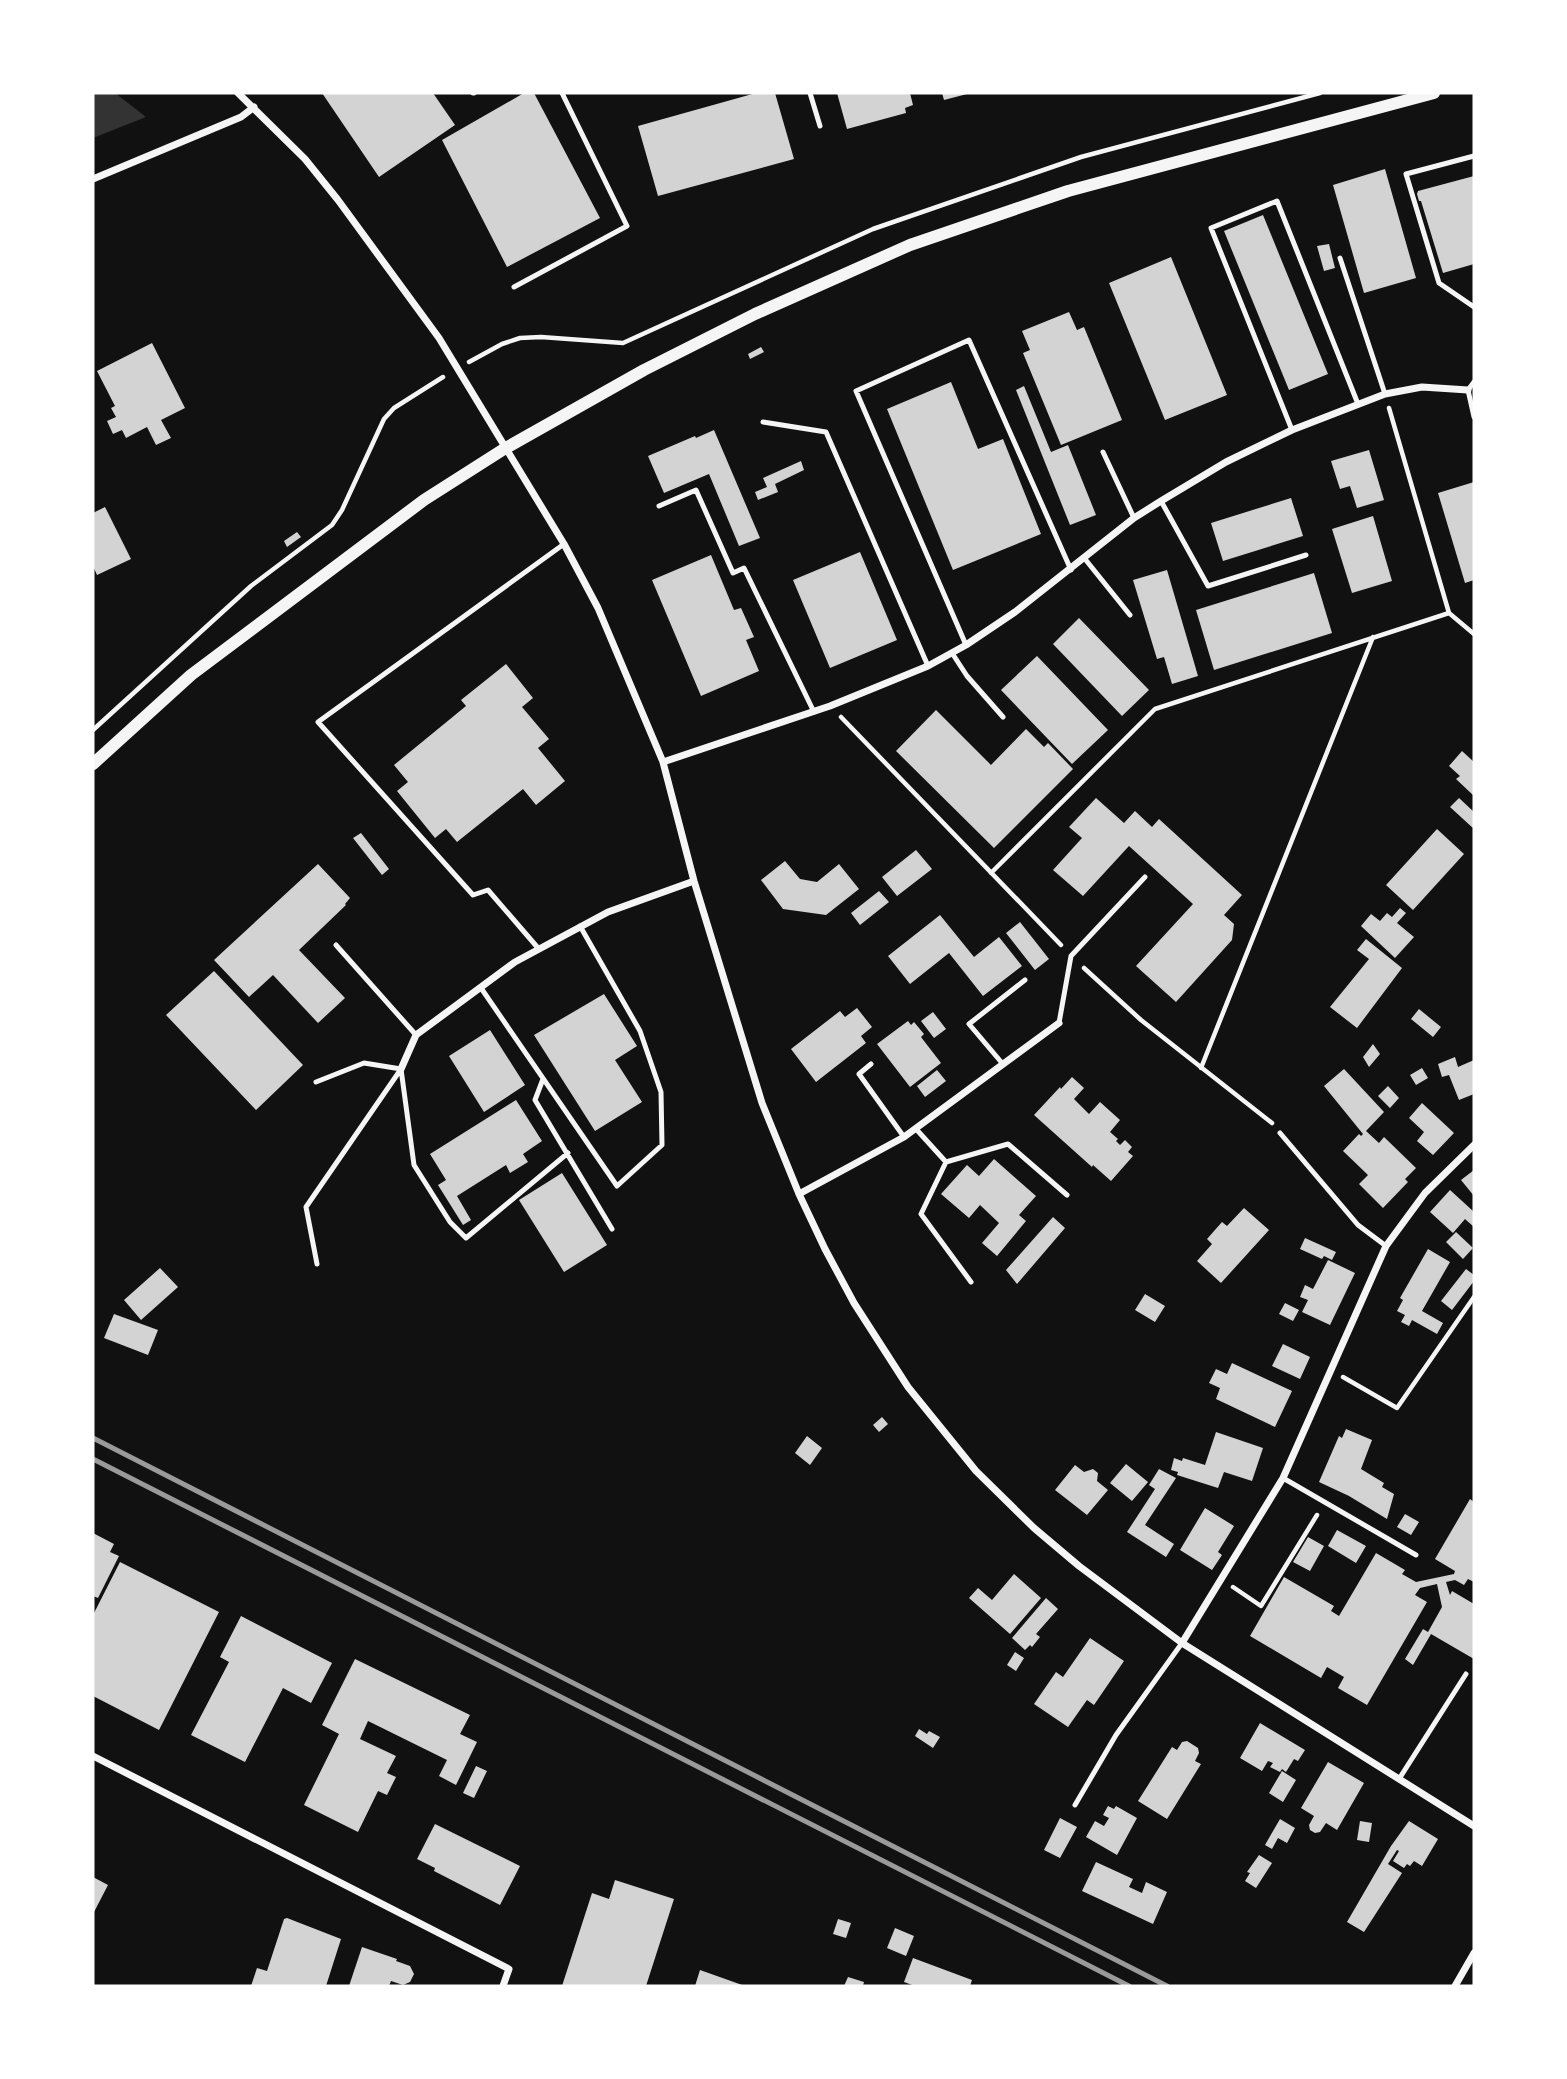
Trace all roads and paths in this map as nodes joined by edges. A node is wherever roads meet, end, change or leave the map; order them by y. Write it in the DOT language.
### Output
graph roads {
  1 [pos="237,93"];
  2 [pos="562,93"];
  3 [pos="810,93"];
  4 [pos="1434,93"];
  5 [pos="254,107"];
  6 [pos="820,126"];
  7 [pos="1474,156"];
  8 [pos="93,180"];
  9 [pos="1340,258"];
  10 [pos="514,288"];
  11 [pos="1474,307"];
  12 [pos="1474,382"];
  13 [pos="1471,391"];
  14 [pos="1385,394"];
  15 [pos="1358,404"];
  16 [pos="1474,417"];
  17 [pos="763,422"];
  18 [pos="1292,430"];
  19 [pos="504,449"];
  20 [pos="1103,452"];
  21 [pos="1161,501"];
  22 [pos="659,506"];
  23 [pos="1134,518"];
  24 [pos="564,544"];
  25 [pos="1306,555"];
  26 [pos="1085,559"];
  27 [pos="1071,570"];
  28 [pos="1450,613"];
  29 [pos="1130,615"];
  30 [pos="1474,634"];
  31 [pos="1373,637"];
  32 [pos="965,645"];
  33 [pos="952,653"];
  34 [pos="928,666"];
  35 [pos="830,706"];
  36 [pos="814,712"];
  37 [pos="1003,717"];
  38 [pos="663,762"];
  39 [pos="93,764"];
  40 [pos="991,873"];
  41 [pos="1145,877"];
  42 [pos="694,881"];
  43 [pos="580,925"];
  44 [pos="336,945"];
  45 [pos="538,948"];
  46 [pos="1071,956"];
  47 [pos="1026,980"];
  48 [pos="481,988"];
  49 [pos="1059,1023"];
  50 [pos="416,1035"];
  51 [pos="1002,1063"];
  52 [pos="871,1064"];
  53 [pos="1201,1068"];
  54 [pos="401,1069"];
  55 [pos="543,1079"];
  56 [pos="316,1082"];
  57 [pos="916,1129"];
  58 [pos="1280,1133"];
  59 [pos="904,1137"];
  60 [pos="1474,1145"];
  61 [pos="568,1153"];
  62 [pos="946,1162"];
  63 [pos="799,1194"];
  64 [pos="1067,1195"];
  65 [pos="612,1229"];
  66 [pos="1386,1246"];
  67 [pos="317,1264"];
  68 [pos="971,1282"];
  69 [pos="1474,1297"];
  70 [pos="1331,1370"];
  71 [pos="1283,1478"];
  72 [pos="1325,1502"];
  73 [pos="1416,1555"];
  74 [pos="1222,1579"];
  75 [pos="1182,1643"];
  76 [pos="1466,1674"];
  77 [pos="93,1756"];
  78 [pos="1399,1779"];
  79 [pos="1074,1805"];
  80 [pos="1474,1826"];
  81 [pos="1474,1952"];
  82 [pos="503,1986"];
  83 [pos="1455,1986"];
  1 -- 5 [label="street"];
  2 -- 10 [label="lane"];
  3 -- 6 [label="lane"];
  4 -- 19 [label="street"];
  5 -- 8 [label="street"];
  5 -- 19 [label="street"];
  7 -- 11 [label="lane"];
  9 -- 14 [label="lane"];
  12 -- 13 [label="lane"];
  13 -- 14 [label="street"];
  13 -- 16 [label="lane"];
  14 -- 15 [label="street"];
  14 -- 28 [label="path"];
  15 -- 18 [label="street"];
  15 -- 18 [label="lane"];
  17 -- 34 [label="lane"];
  18 -- 21 [label="street"];
  19 -- 24 [label="street"];
  19 -- 39 [label="street"];
  20 -- 23 [label="lane"];
  21 -- 23 [label="street"];
  21 -- 25 [label="lane"];
  22 -- 36 [label="lane"];
  23 -- 26 [label="street"];
  24 -- 38 [label="street"];
  24 -- 45 [label="lane"];
  26 -- 27 [label="street"];
  26 -- 29 [label="lane"];
  27 -- 32 [label="street"];
  27 -- 32 [label="lane"];
  28 -- 30 [label="path"];
  28 -- 31 [label="path"];
  31 -- 40 [label="path"];
  31 -- 53 [label="path"];
  32 -- 33 [label="street"];
  33 -- 34 [label="street"];
  33 -- 37 [label="lane"];
  34 -- 35 [label="street"];
  35 -- 36 [label="street"];
  35 -- 40 [label="path"];
  36 -- 38 [label="street"];
  38 -- 42 [label="street"];
  40 -- 46 [label="path"];
  41 -- 46 [label="lane"];
  42 -- 43 [label="street"];
  42 -- 63 [label="street"];
  43 -- 45 [label="street"];
  43 -- 55 [label="lane"];
  44 -- 50 [label="lane"];
  45 -- 48 [label="street"];
  46 -- 49 [label="lane"];
  46 -- 53 [label="path"];
  47 -- 51 [label="lane"];
  48 -- 50 [label="street"];
  48 -- 55 [label="lane"];
  49 -- 51 [label="street"];
  50 -- 54 [label="street"];
  51 -- 57 [label="street"];
  52 -- 59 [label="lane"];
  53 -- 58 [label="path"];
  54 -- 56 [label="lane"];
  54 -- 61 [label="lane"];
  54 -- 67 [label="lane"];
  55 -- 61 [label="lane"];
  57 -- 59 [label="street"];
  57 -- 62 [label="lane"];
  58 -- 66 [label="lane"];
  59 -- 63 [label="street"];
  60 -- 66 [label="street"];
  61 -- 65 [label="lane"];
  62 -- 64 [label="lane"];
  62 -- 68 [label="lane"];
  63 -- 75 [label="street"];
  66 -- 70 [label="street"];
  69 -- 70 [label="path"];
  70 -- 71 [label="street"];
  71 -- 72 [label="lane"];
  71 -- 74 [label="street"];
  72 -- 73 [label="lane"];
  72 -- 74 [label="path"];
  74 -- 75 [label="street"];
  75 -- 78 [label="street"];
  75 -- 79 [label="lane"];
  76 -- 78 [label="lane"];
  77 -- 82 [label="street"];
  78 -- 80 [label="street"];
  81 -- 83 [label="street"];
}
